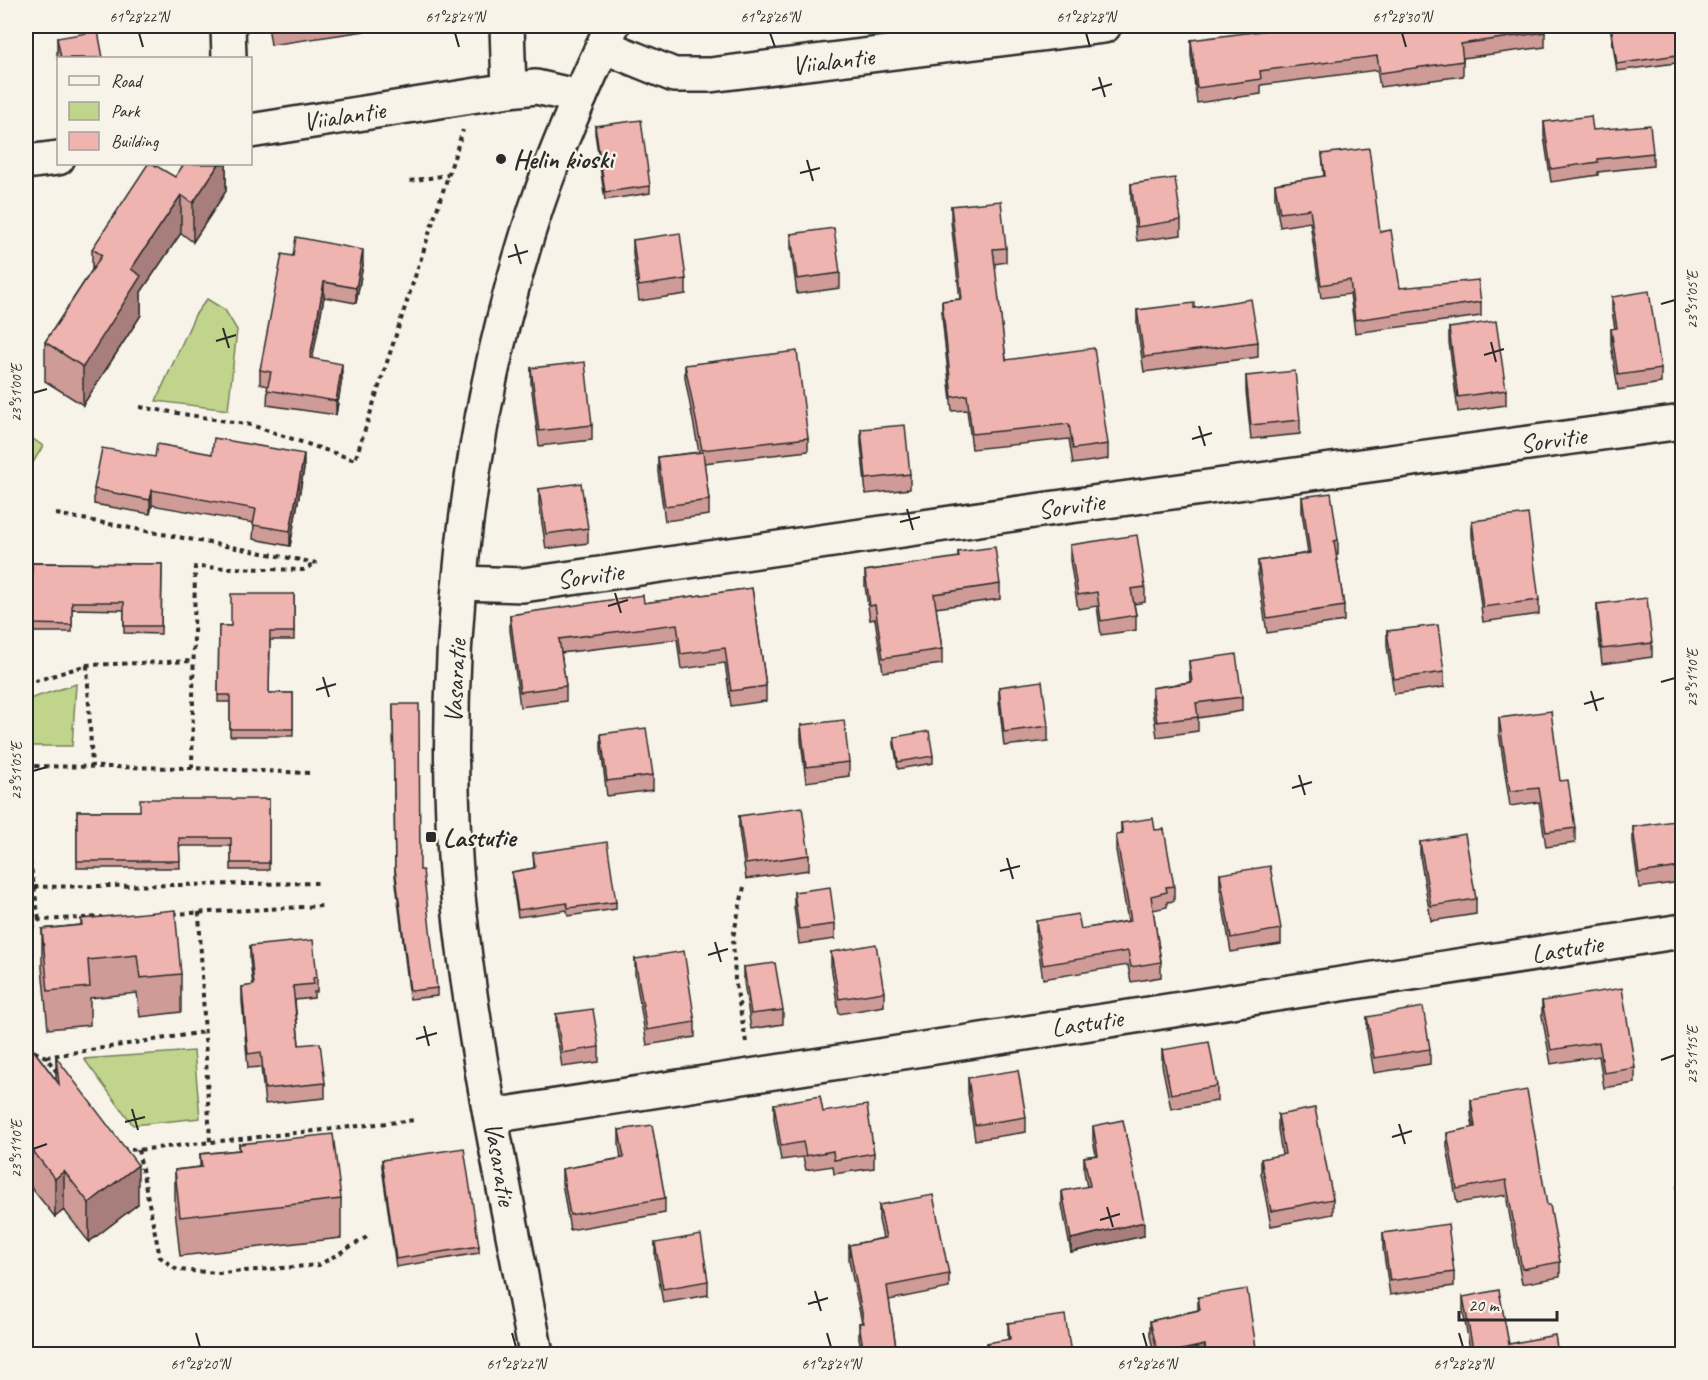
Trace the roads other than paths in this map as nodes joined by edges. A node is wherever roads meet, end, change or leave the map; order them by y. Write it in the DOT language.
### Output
graph roads {
  1 [pos="228,26"];
  2 [pos="507,26"];
  3 [pos="1104,26"];
  4 [pos="608,36"];
  5 [pos="229,57"];
  6 [pos="509,90"];
  7 [pos="580,97"];
  8 [pos="252,131"];
  9 [pos="57,158"];
  10 [pos="26,162"];
  11 [pos="1683,422"];
  12 [pos="460,583"];
  13 [pos="1683,931"];
  14 [pos="492,1116"];
  15 [pos="536,1354"];
  1 -- 5 [label="street"];
  2 -- 6 [label="street"];
  3 -- 4 [label="street, Viialantie"];
  4 -- 7 [label="street, Vasaratie"];
  6 -- 7 [label="street, Viialantie"];
  6 -- 8 [label="street, Viialantie"];
  7 -- 12 [label="street, Vasaratie"];
  9 -- 10 [label="street"];
  11 -- 12 [label="street, Sorvitie"];
  12 -- 14 [label="street, Vasaratie"];
  13 -- 14 [label="street, Lastutie"];
  14 -- 15 [label="street, Vasaratie"];
}
